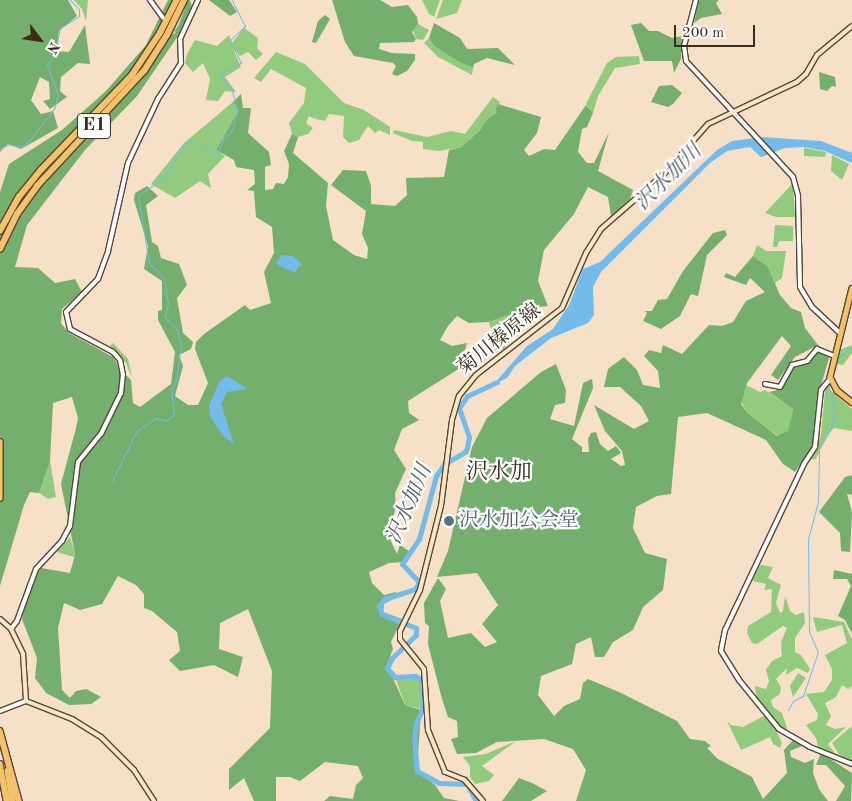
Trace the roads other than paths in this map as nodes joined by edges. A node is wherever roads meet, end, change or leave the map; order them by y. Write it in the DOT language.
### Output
graph roads {
  1 [pos="150,0"];
  2 [pos="177,0"];
  3 [pos="184,0"];
  4 [pos="198,0"];
  5 [pos="696,0"];
  6 [pos="163,18"];
  7 [pos="852,26"];
  8 [pos="176,35"];
  9 [pos="180,39"];
  10 [pos="730,112"];
  11 [pos="0,231"];
  12 [pos="0,249"];
  13 [pos="852,288"];
  14 [pos="839,332"];
  15 [pos="834,356"];
  16 [pos="830,379"];
  17 [pos="766,384"];
  18 [pos="850,400"];
  19 [pos="0,442"];
  20 [pos="0,498"];
  21 [pos="0,619"];
  22 [pos="11,629"];
  23 [pos="26,701"];
  24 [pos="1,711"];
  25 [pos="0,732"];
  26 [pos="0,764"];
  27 [pos="852,764"];
  28 [pos="0,773"];
  29 [pos="5,801"];
  30 [pos="13,801"];
  31 [pos="19,801"];
  32 [pos="154,801"];
  33 [pos="483,801"];
  1 -- 6 [label="street"];
  2 -- 11 [label="highway, E1"];
  3 -- 12 [label="highway, E1"];
  4 -- 9 [label="street"];
  5 -- 10 [label="street"];
  7 -- 10 [label="main road, 菊川榛原線"];
  8 -- 9 [label="street"];
  9 -- 22 [label="street"];
  10 -- 14 [label="street"];
  10 -- 33 [label="main road, 菊川榛原線"];
  13 -- 14 [label="main road"];
  14 -- 15 [label="main road"];
  15 -- 16 [label="main road"];
  15 -- 17 [label="street"];
  16 -- 18 [label="main road"];
  16 -- 27 [label="street"];
  19 -- 20 [label="highway"];
  21 -- 22 [label="main road"];
  22 -- 23 [label="main road"];
  23 -- 24 [label="street"];
  23 -- 32 [label="main road"];
  25 -- 30 [label="highway"];
  25 -- 31 [label="highway"];
  26 -- 29 [label="highway"];
  28 -- 29 [label="highway"];
}
